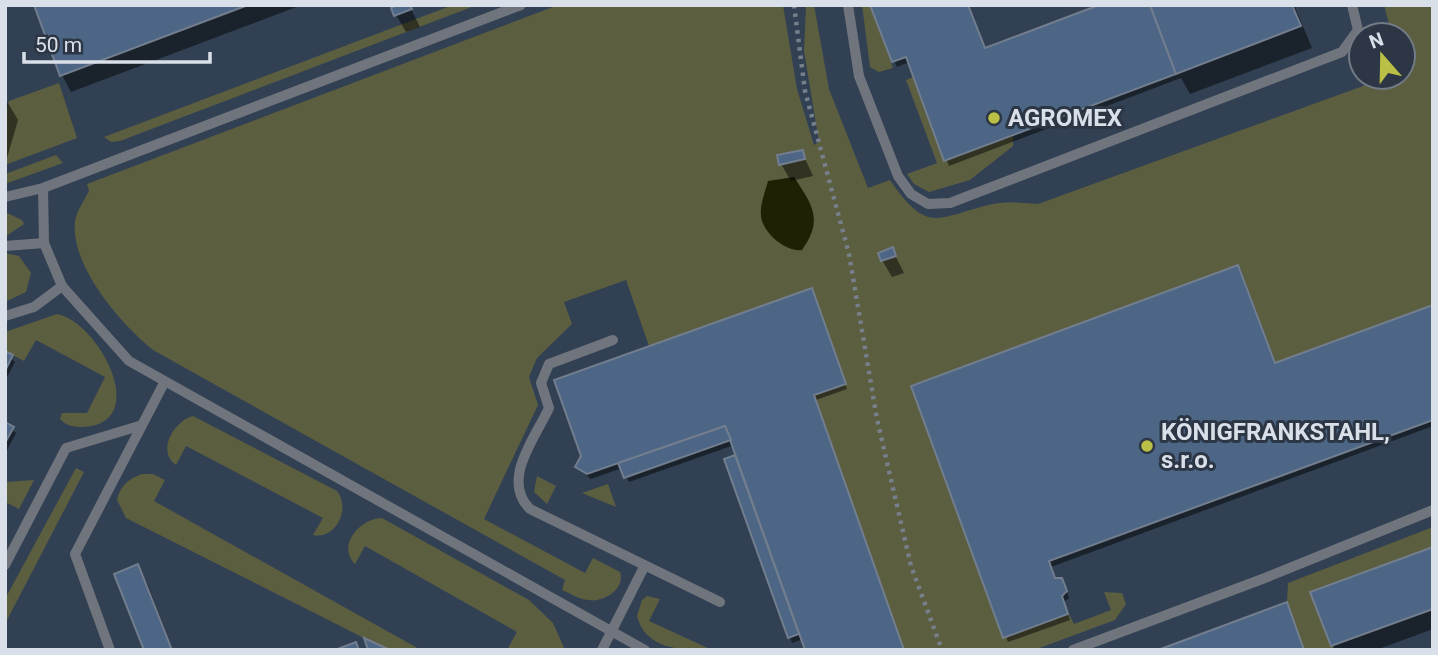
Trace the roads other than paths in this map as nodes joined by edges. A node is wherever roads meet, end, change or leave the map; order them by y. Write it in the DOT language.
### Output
graph roads {
  1 [pos="521,5"];
  2 [pos="848,5"];
  3 [pos="1352,5"];
  4 [pos="43,188"];
  5 [pos="5,197"];
  6 [pos="44,243"];
  7 [pos="5,246"];
  8 [pos="62,286"];
  9 [pos="5,316"];
  10 [pos="613,340"];
  11 [pos="164,383"];
  12 [pos="139,426"];
  13 [pos="1433,510"];
  14 [pos="5,565"];
  15 [pos="644,567"];
  16 [pos="720,602"];
  17 [pos="612,632"];
  18 [pos="110,650"];
  19 [pos="602,650"];
  20 [pos="645,650"];
  21 [pos="1073,650"];
  1 -- 4 [label="lane"];
  2 -- 3 [label="lane"];
  4 -- 5 [label="lane"];
  4 -- 6 [label="lane"];
  6 -- 7 [label="lane"];
  6 -- 8 [label="lane"];
  8 -- 9 [label="lane"];
  8 -- 11 [label="lane"];
  10 -- 15 [label="lane"];
  11 -- 12 [label="lane"];
  11 -- 17 [label="lane"];
  12 -- 14 [label="lane"];
  12 -- 18 [label="lane"];
  13 -- 21 [label="lane"];
  15 -- 16 [label="lane"];
  15 -- 17 [label="lane"];
  17 -- 19 [label="lane"];
  17 -- 20 [label="lane"];
}
